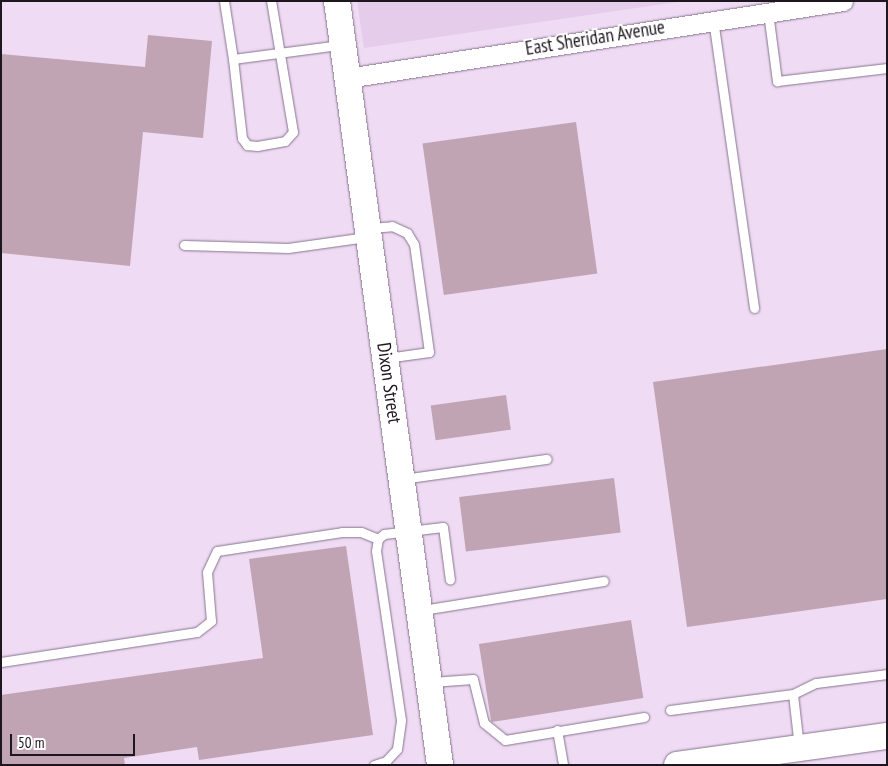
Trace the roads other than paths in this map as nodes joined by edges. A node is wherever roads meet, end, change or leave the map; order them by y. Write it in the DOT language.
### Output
graph roads {
  1 [pos="224,1"];
  2 [pos="271,1"];
  3 [pos="337,1"];
  4 [pos="843,1"];
  5 [pos="768,12"];
  6 [pos="713,19"];
  7 [pos="343,44"];
  8 [pos="281,53"];
  9 [pos="233,59"];
  10 [pos="887,68"];
  11 [pos="348,78"];
  12 [pos="369,232"];
  13 [pos="184,245"];
  14 [pos="754,308"];
  15 [pos="386,358"];
  16 [pos="546,459"];
  17 [pos="402,479"];
  18 [pos="409,530"];
  19 [pos="378,539"];
  20 [pos="450,580"];
  21 [pos="604,581"];
  22 [pos="419,610"];
  23 [pos="1,662"];
  24 [pos="887,674"];
  25 [pos="429,683"];
  26 [pos="793,694"];
  27 [pos="670,710"];
  28 [pos="644,716"];
  29 [pos="557,730"];
  30 [pos="887,736"];
  31 [pos="800,757"];
  32 [pos="374,765"];
  33 [pos="440,765"];
  34 [pos="563,765"];
  35 [pos="677,765"];
  1 -- 9 [label="lane"];
  2 -- 8 [label="lane"];
  3 -- 7 [label="street, Dixon Street"];
  4 -- 5 [label="street, East Sheridan Avenue"];
  5 -- 6 [label="street, East Sheridan Avenue"];
  5 -- 10 [label="lane"];
  6 -- 11 [label="street, East Sheridan Avenue"];
  6 -- 14 [label="lane"];
  7 -- 8 [label="lane"];
  7 -- 11 [label="street, Dixon Street"];
  8 -- 9 [label="lane"];
  8 -- 9 [label="lane"];
  11 -- 12 [label="street, Dixon Street"];
  12 -- 13 [label="lane"];
  12 -- 15 [label="street, Dixon Street"];
  12 -- 15 [label="lane"];
  15 -- 17 [label="street, Dixon Street"];
  16 -- 17 [label="lane"];
  17 -- 18 [label="street, Dixon Street"];
  18 -- 19 [label="lane"];
  18 -- 20 [label="lane"];
  18 -- 22 [label="street, Dixon Street"];
  19 -- 23 [label="lane"];
  19 -- 32 [label="lane"];
  21 -- 22 [label="lane"];
  22 -- 25 [label="street, Dixon Street"];
  24 -- 26 [label="lane"];
  25 -- 29 [label="lane"];
  25 -- 33 [label="street, Dixon Street"];
  26 -- 27 [label="lane"];
  26 -- 31 [label="lane"];
  28 -- 29 [label="lane"];
  29 -- 34 [label="lane"];
  30 -- 31 [label="street"];
  31 -- 35 [label="street"];
}
